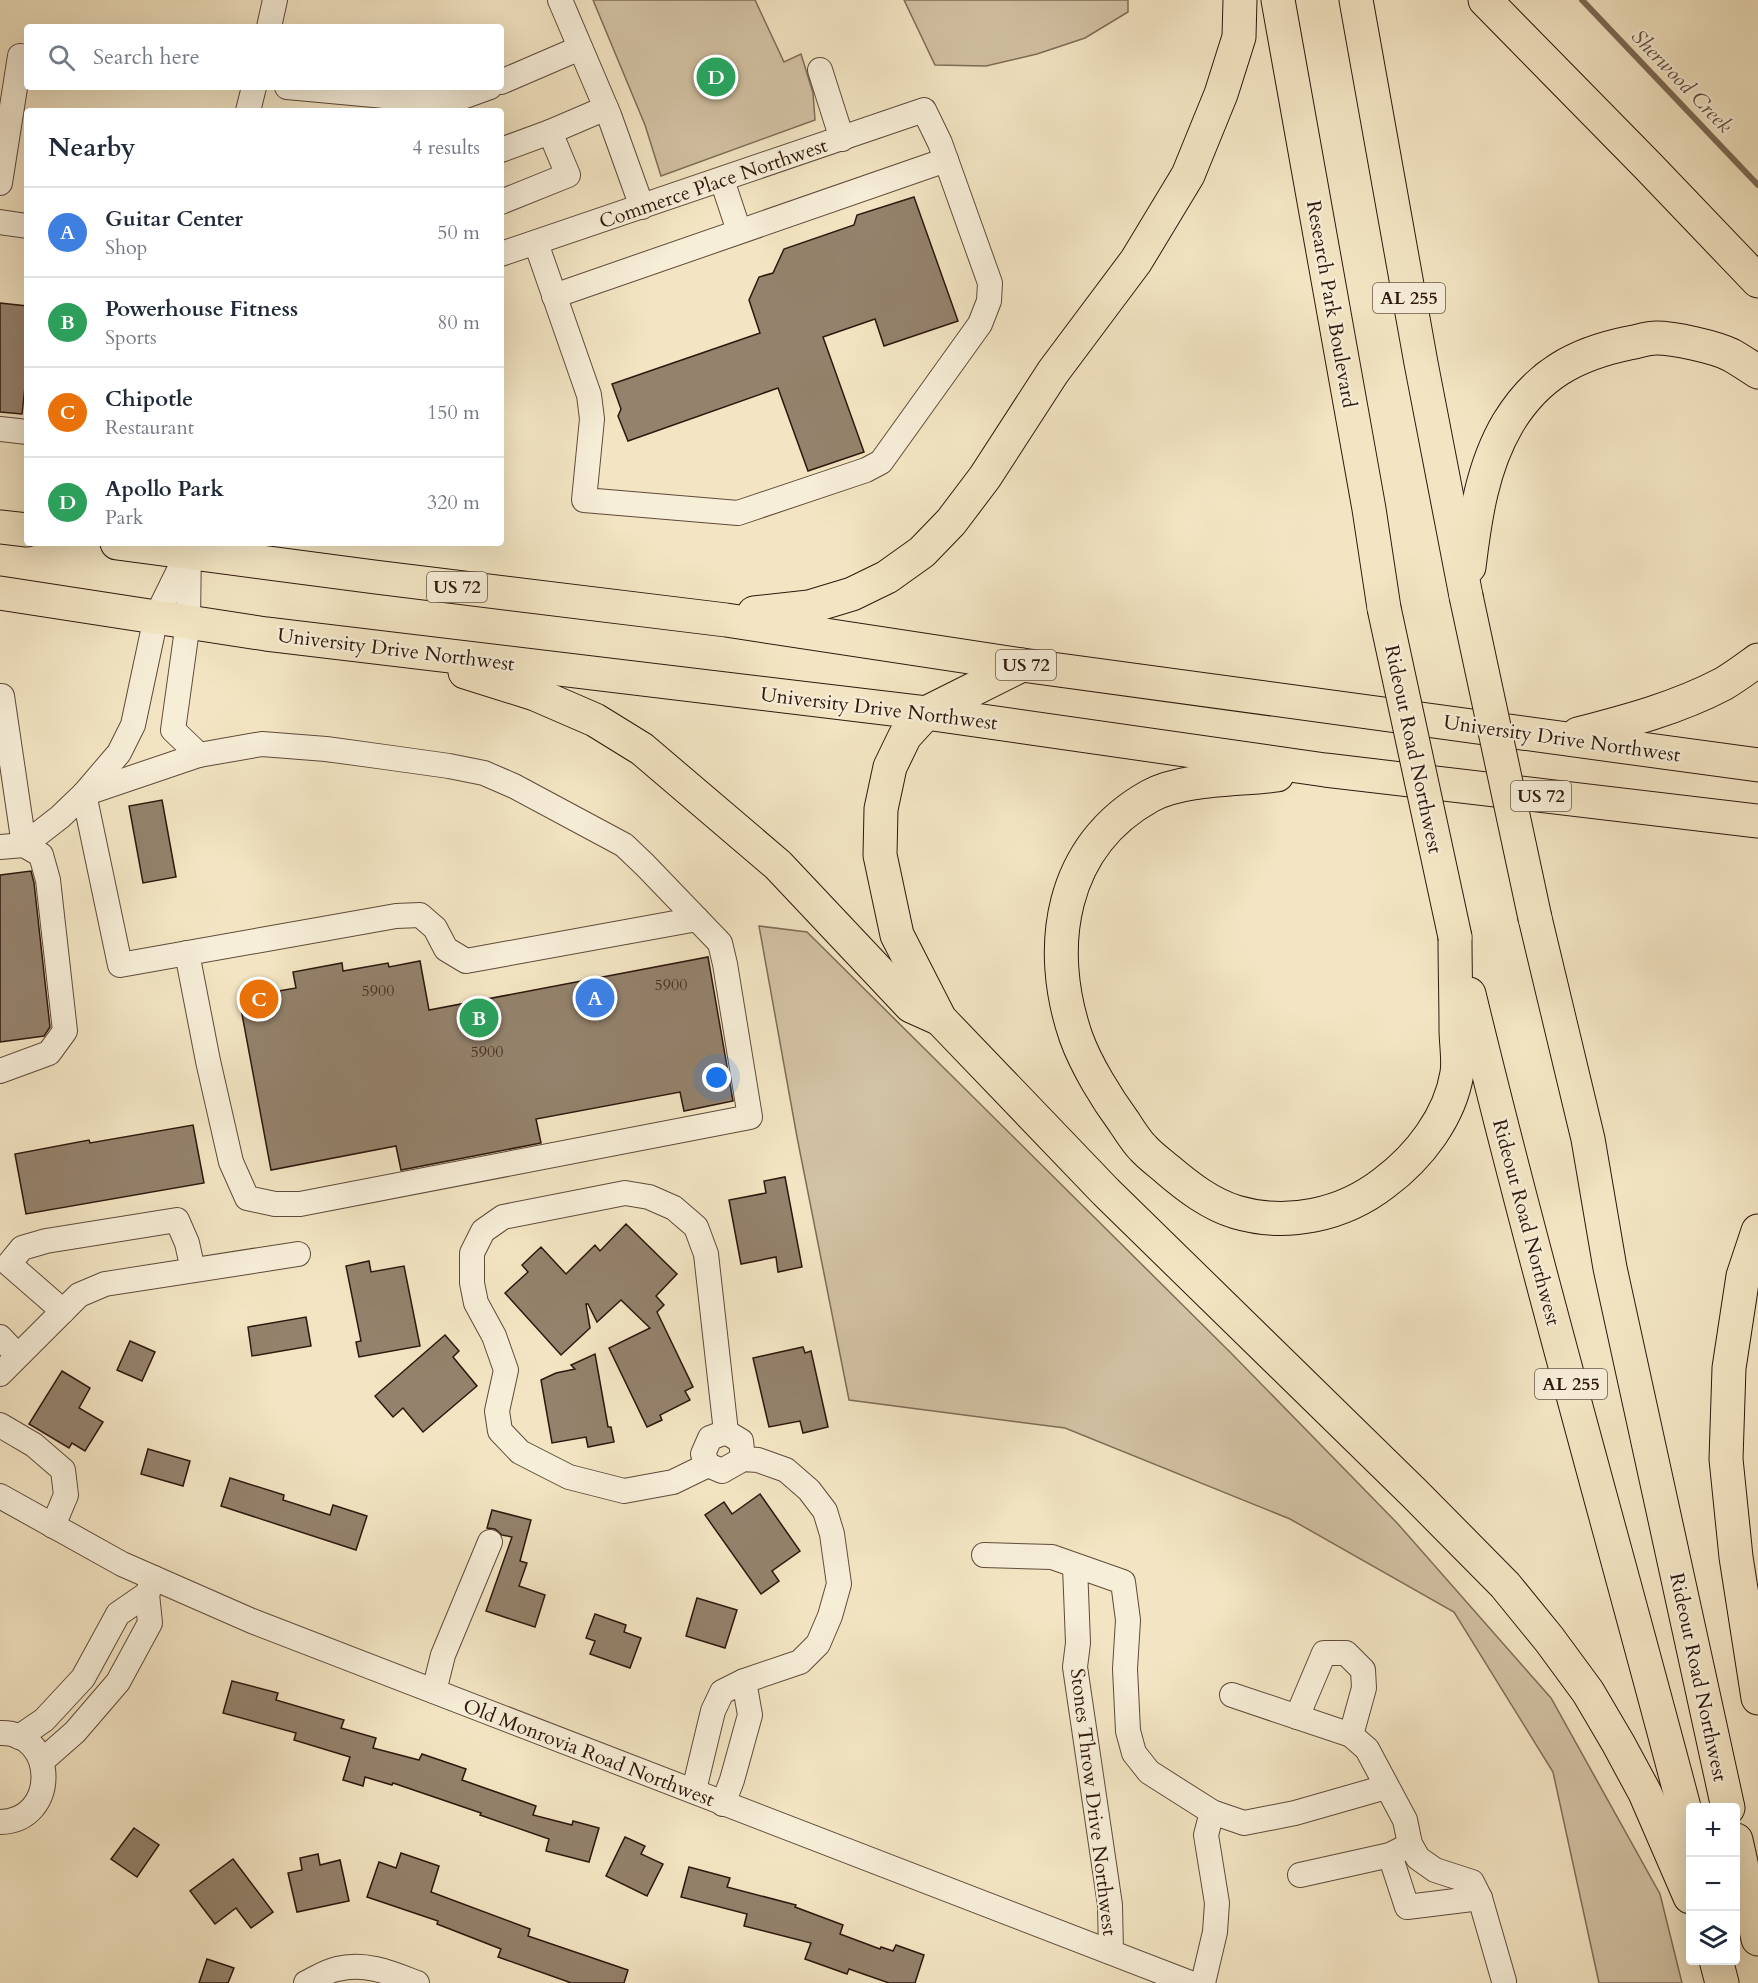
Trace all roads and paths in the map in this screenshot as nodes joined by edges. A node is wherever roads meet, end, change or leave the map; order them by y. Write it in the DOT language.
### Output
graph roads {
  1 [pos="275,0"];
  2 [pos="560,0"];
  3 [pos="1240,0"];
  4 [pos="1278,0"];
  5 [pos="1356,0"];
  6 [pos="1485,0"];
  7 [pos="270,24"];
  8 [pos="580,48"];
  9 [pos="24,57"];
  10 [pos="820,70"];
  11 [pos="504,81"];
  12 [pos="253,90"];
  13 [pos="482,90"];
  14 [pos="299,96"];
  15 [pos="249,108"];
  16 [pos="606,108"];
  17 [pos="550,132"];
  18 [pos="842,139"];
  19 [pos="504,149"];
  20 [pos="946,160"];
  21 [pos="722,180"];
  22 [pos="0,183"];
  23 [pos="504,201"];
  24 [pos="642,207"];
  25 [pos="0,222"];
  26 [pos="24,226"];
  27 [pos="739,231"];
  28 [pos="536,243"];
  29 [pos="504,253"];
  30 [pos="1758,281"];
  31 [pos="554,296"];
  32 [pos="1758,372"];
  33 [pos="0,429"];
  34 [pos="24,432"];
  35 [pos="0,527"];
  36 [pos="24,530"];
  37 [pos="160,546"];
  38 [pos="188,548"];
  39 [pos="0,593"];
  40 [pos="1466,596"];
  41 [pos="1384,608"];
  42 [pos="156,617"];
  43 [pos="726,620"];
  44 [pos="188,622"];
  45 [pos="383,647"];
  46 [pos="1758,660"];
  47 [pos="1022,665"];
  48 [pos="0,696"];
  49 [pos="926,713"];
  50 [pos="133,725"];
  51 [pos="1563,737"];
  52 [pos="199,755"];
  53 [pos="1758,765"];
  54 [pos="159,770"];
  55 [pos="1325,770"];
  56 [pos="84,794"];
  57 [pos="1758,822"];
  58 [pos="24,845"];
  59 [pos="0,847"];
  60 [pos="697,919"];
  61 [pos="1455,937"];
  62 [pos="188,953"];
  63 [pos="940,1019"];
  64 [pos="0,1071"];
  65 [pos="1758,1231"];
  66 [pos="298,1254"];
  67 [pos="193,1270"];
  68 [pos="63,1311"];
  69 [pos="0,1337"];
  70 [pos="17,1355"];
  71 [pos="0,1374"];
  72 [pos="0,1425"];
  73 [pos="726,1431"];
  74 [pos="743,1459"];
  75 [pos="708,1465"];
  76 [pos="0,1496"];
  77 [pos="53,1526"];
  78 [pos="490,1542"];
  79 [pos="984,1555"];
  80 [pos="1075,1566"];
  81 [pos="151,1586"];
  82 [pos="744,1681"];
  83 [pos="434,1691"];
  84 [pos="1232,1695"];
  85 [pos="1758,1698"];
  86 [pos="1297,1717"];
  87 [pos="9,1735"];
  88 [pos="1351,1735"];
  89 [pos="42,1761"];
  90 [pos="1386,1787"];
  91 [pos="694,1790"];
  92 [pos="1727,1803"];
  93 [pos="723,1804"];
  94 [pos="1212,1812"];
  95 [pos="1686,1815"];
  96 [pos="0,1822"];
  97 [pos="1400,1850"];
  98 [pos="1740,1857"];
  99 [pos="1300,1875"];
  100 [pos="1686,1888"];
  101 [pos="1480,1898"];
  102 [pos="1758,1939"];
  103 [pos="1112,1952"];
  104 [pos="1717,1965"];
  105 [pos="1504,1981"];
  106 [pos="306,1983"];
  107 [pos="417,1983"];
  108 [pos="1190,1983"];
  109 [pos="1203,1983"];
  110 [pos="1722,1983"];
  1 -- 7 [label="street"];
  2 -- 8 [label="street"];
  3 -- 43 [label="highway"];
  4 -- 41 [label="highway, Research Park Boulevard / AL 255"];
  5 -- 40 [label="highway, AL 255"];
  6 -- 30 [label="highway"];
  8 -- 11 [label="street"];
  8 -- 16 [label="street"];
  9 -- 22 [label="street"];
  10 -- 18 [label="street"];
  12 -- 15 [label="street"];
  13 -- 14 [label="street"];
  16 -- 17 [label="street"];
  16 -- 24 [label="street"];
  17 -- 19 [label="street"];
  17 -- 23 [label="street"];
  18 -- 20 [label="street, Commerce Place Northwest"];
  18 -- 21 [label="street, Commerce Place Northwest"];
  20 -- 27 [label="street"];
  20 -- 31 [label="street"];
  21 -- 24 [label="street, Commerce Place Northwest"];
  21 -- 27 [label="street"];
  24 -- 28 [label="street, Commerce Place Northwest"];
  25 -- 26 [label="street"];
  27 -- 31 [label="street"];
  28 -- 29 [label="street, Commerce Place Northwest"];
  28 -- 31 [label="street"];
  32 -- 40 [label="highway"];
  33 -- 34 [label="street"];
  35 -- 36 [label="highway"];
  37 -- 38 [label="highway, University Drive Northwest / US 72"];
  38 -- 42 [label="street"];
  38 -- 43 [label="highway, University Drive Northwest / US 72"];
  38 -- 44 [label="street"];
  39 -- 42 [label="highway, University Drive Northwest / US 72"];
  40 -- 92 [label="highway, Rideout Road Northwest / AL 255, bridge"];
  41 -- 61 [label="highway, Rideout Road Northwest / AL 255, bridge"];
  42 -- 44 [label="highway, University Drive Northwest / US 72"];
  42 -- 50 [label="street"];
  43 -- 47 [label="highway, University Drive Northwest / US 72"];
  44 -- 45 [label="highway, University Drive Northwest / US 72"];
  44 -- 52 [label="street"];
  45 -- 49 [label="highway, University Drive Northwest / US 72"];
  45 -- 63 [label="highway"];
  46 -- 51 [label="highway"];
  47 -- 49 [label="highway"];
  47 -- 51 [label="highway, University Drive Northwest / US 72"];
  48 -- 58 [label="street"];
  49 -- 55 [label="highway, University Drive Northwest / US 72"];
  49 -- 63 [label="highway"];
  50 -- 54 [label="street"];
  50 -- 56 [label="street"];
  51 -- 53 [label="highway, University Drive Northwest / US 72"];
  52 -- 54 [label="street"];
  52 -- 60 [label="street"];
  54 -- 56 [label="street"];
  55 -- 57 [label="highway, University Drive Northwest / US 72"];
  55 -- 61 [label="highway"];
  56 -- 58 [label="street"];
  56 -- 62 [label="street"];
  58 -- 59 [label="street"];
  58 -- 64 [label="street"];
  60 -- 62 [label="street"];
  60 -- 62 [label="street"];
  61 -- 95 [label="highway, Rideout Road Northwest / AL 255"];
  63 -- 100 [label="highway"];
  65 -- 85 [label="highway"];
  66 -- 67 [label="street"];
  67 -- 68 [label="street"];
  67 -- 68 [label="street"];
  68 -- 70 [label="street"];
  69 -- 70 [label="street"];
  70 -- 71 [label="street"];
  72 -- 77 [label="street"];
  73 -- 74 [label="street"];
  73 -- 75 [label="street"];
  73 -- 75 [label="street"];
  74 -- 75 [label="street"];
  74 -- 82 [label="street"];
  76 -- 77 [label="street, Old Monrovia Road Northwest"];
  77 -- 81 [label="street, Old Monrovia Road Northwest"];
  78 -- 83 [label="street"];
  79 -- 80 [label="street"];
  80 -- 94 [label="street"];
  80 -- 103 [label="street, Stones Throw Drive Northwest"];
  81 -- 83 [label="street, Old Monrovia Road Northwest"];
  81 -- 87 [label="street"];
  81 -- 89 [label="street"];
  82 -- 91 [label="street"];
  82 -- 93 [label="street"];
  83 -- 91 [label="street, Old Monrovia Road Northwest"];
  84 -- 86 [label="street"];
  86 -- 88 [label="street"];
  86 -- 88 [label="street"];
  87 -- 89 [label="street"];
  88 -- 90 [label="street"];
  89 -- 96 [label="street"];
  90 -- 94 [label="street"];
  90 -- 97 [label="street"];
  91 -- 93 [label="street, Old Monrovia Road Northwest"];
  93 -- 103 [label="street, Old Monrovia Road Northwest"];
  94 -- 109 [label="street"];
  97 -- 99 [label="street"];
  97 -- 101 [label="street"];
  97 -- 101 [label="street"];
  98 -- 102 [label="highway"];
  101 -- 105 [label="street"];
  103 -- 108 [label="street, Old Monrovia Road Northwest"];
  104 -- 110 [label="highway"];
  106 -- 107 [label="street"];
}
